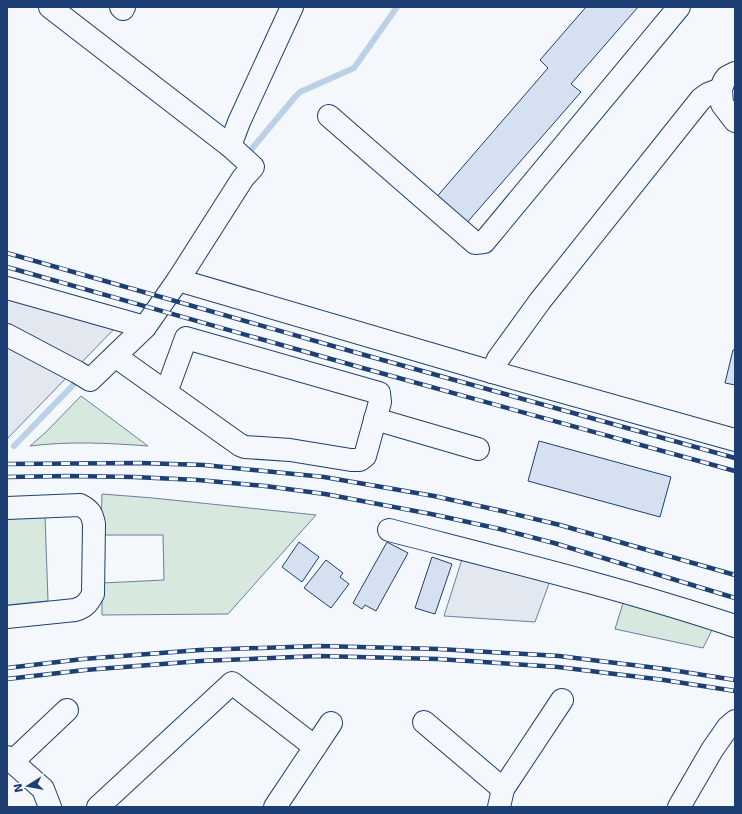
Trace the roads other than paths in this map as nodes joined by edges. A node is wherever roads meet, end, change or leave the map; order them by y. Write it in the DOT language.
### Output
graph roads {
  1 [pos="50,7"];
  2 [pos="121,7"];
  3 [pos="124,7"];
  4 [pos="292,7"];
  5 [pos="679,7"];
  6 [pos="735,73"];
  7 [pos="721,90"];
  8 [pos="329,116"];
  9 [pos="735,121"];
  10 [pos="230,146"];
  11 [pos="178,280"];
  12 [pos="7,288"];
  13 [pos="145,327"];
  14 [pos="7,335"];
  15 [pos="114,356"];
  16 [pos="492,372"];
  17 [pos="164,391"];
  18 [pos="375,419"];
  19 [pos="735,440"];
  20 [pos="478,449"];
  21 [pos="7,508"];
  22 [pos="389,530"];
  23 [pos="7,617"];
  24 [pos="735,626"];
  25 [pos="562,700"];
  26 [pos="67,710"];
  27 [pos="735,721"];
  28 [pos="424,722"];
  29 [pos="331,723"];
  30 [pos="315,747"];
  31 [pos="10,760"];
  32 [pos="501,798"];
  33 [pos="50,807"];
  34 [pos="98,807"];
  35 [pos="275,807"];
  36 [pos="679,807"];
  1 -- 10 [label="street"];
  2 -- 3 [label="street"];
  4 -- 10 [label="street"];
  5 -- 8 [label="street"];
  6 -- 7 [label="street"];
  7 -- 9 [label="street"];
  7 -- 16 [label="street"];
  10 -- 11 [label="street"];
  11 -- 13 [label="street"];
  11 -- 16 [label="street"];
  12 -- 13 [label="street"];
  13 -- 15 [label="street"];
  14 -- 15 [label="street"];
  15 -- 17 [label="street"];
  16 -- 19 [label="street"];
  17 -- 18 [label="street"];
  17 -- 18 [label="street"];
  18 -- 20 [label="street"];
  21 -- 23 [label="street"];
  22 -- 24 [label="street"];
  25 -- 32 [label="street"];
  26 -- 31 [label="street"];
  27 -- 36 [label="street"];
  28 -- 32 [label="street"];
  29 -- 30 [label="street"];
  30 -- 34 [label="street"];
  30 -- 35 [label="street"];
  31 -- 33 [label="street"];
}
